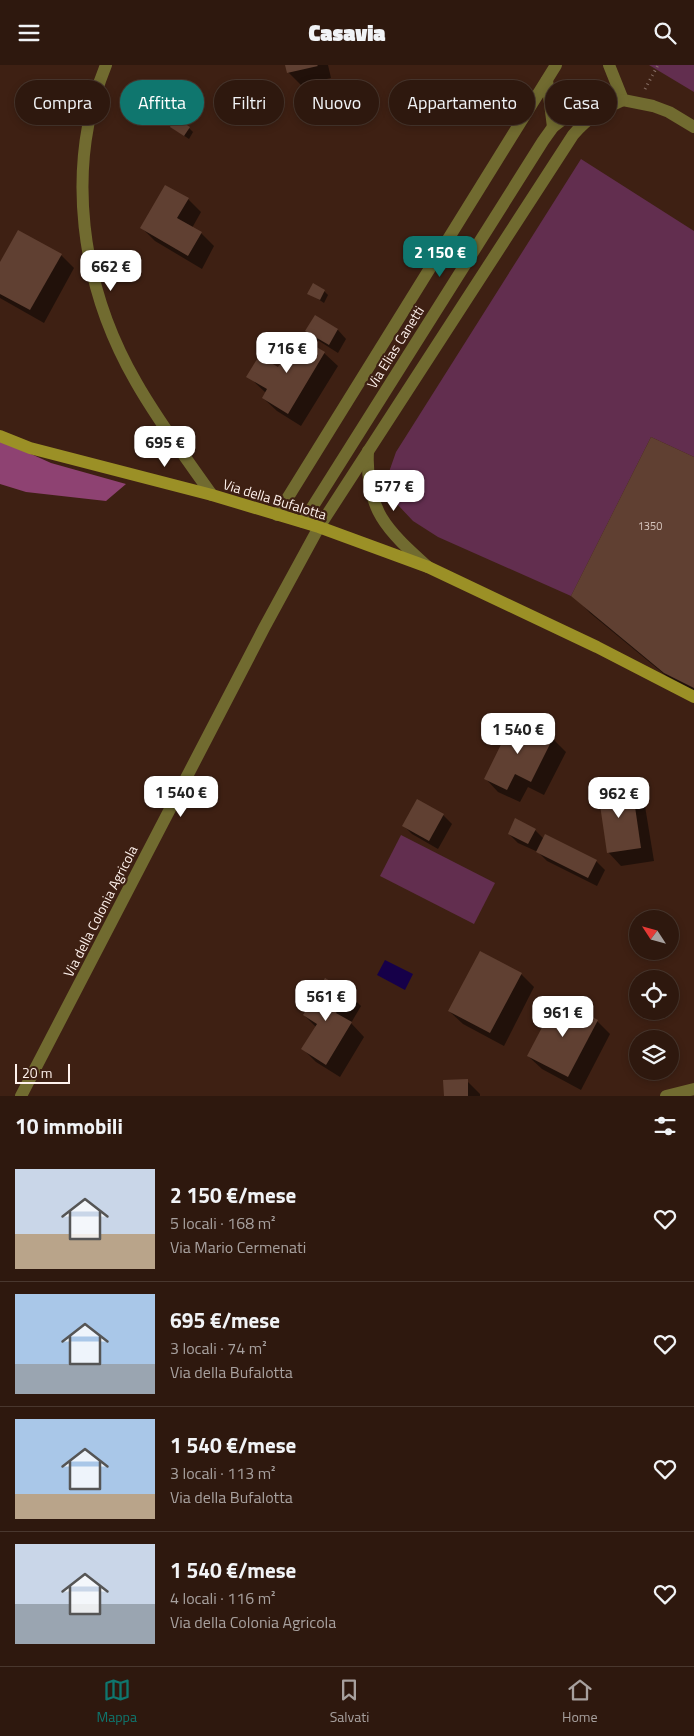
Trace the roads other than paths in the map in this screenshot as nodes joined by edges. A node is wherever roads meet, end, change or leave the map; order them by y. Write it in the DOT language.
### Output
graph roads {
  1 [pos="556,65"];
  2 [pos="609,65"];
  3 [pos="102,67"];
  4 [pos="546,80"];
  5 [pos="545,82"];
  6 [pos="623,100"];
  7 [pos="554,127"];
  8 [pos="694,127"];
  9 [pos="471,255"];
  10 [pos="488,265"];
  11 [pos="0,436"];
  12 [pos="368,451"];
  13 [pos="212,495"];
  14 [pos="277,515"];
  15 [pos="303,522"];
  16 [pos="319,527"];
  17 [pos="428,567"];
  18 [pos="694,697"];
  19 [pos="694,1089"];
  20 [pos="21,1096"];
  21 [pos="666,1096"];
  1 -- 4 [label="street"];
  2 -- 6 [label="street"];
  3 -- 13 [label="street"];
  5 -- 14 [label="street"];
  6 -- 7 [label="street, Via Elias Canetti"];
  6 -- 8 [label="street, Via Elias Canetti"];
  6 -- 10 [label="street"];
  7 -- 9 [label="street, Via Elias Canetti"];
  9 -- 10 [label="street"];
  9 -- 15 [label="street, Via Elias Canetti"];
  10 -- 12 [label="street"];
  11 -- 13 [label="street, Via della Bufalotta"];
  12 -- 16 [label="street"];
  12 -- 17 [label="street"];
  13 -- 14 [label="street, Via della Bufalotta"];
  14 -- 15 [label="street, Via della Bufalotta"];
  15 -- 16 [label="street, Via della Bufalotta"];
  16 -- 17 [label="street, Via della Bufalotta"];
  16 -- 20 [label="street, Via della Colonia Agricola"];
  17 -- 18 [label="street, Via della Bufalotta"];
  19 -- 21 [label="street"];
}
